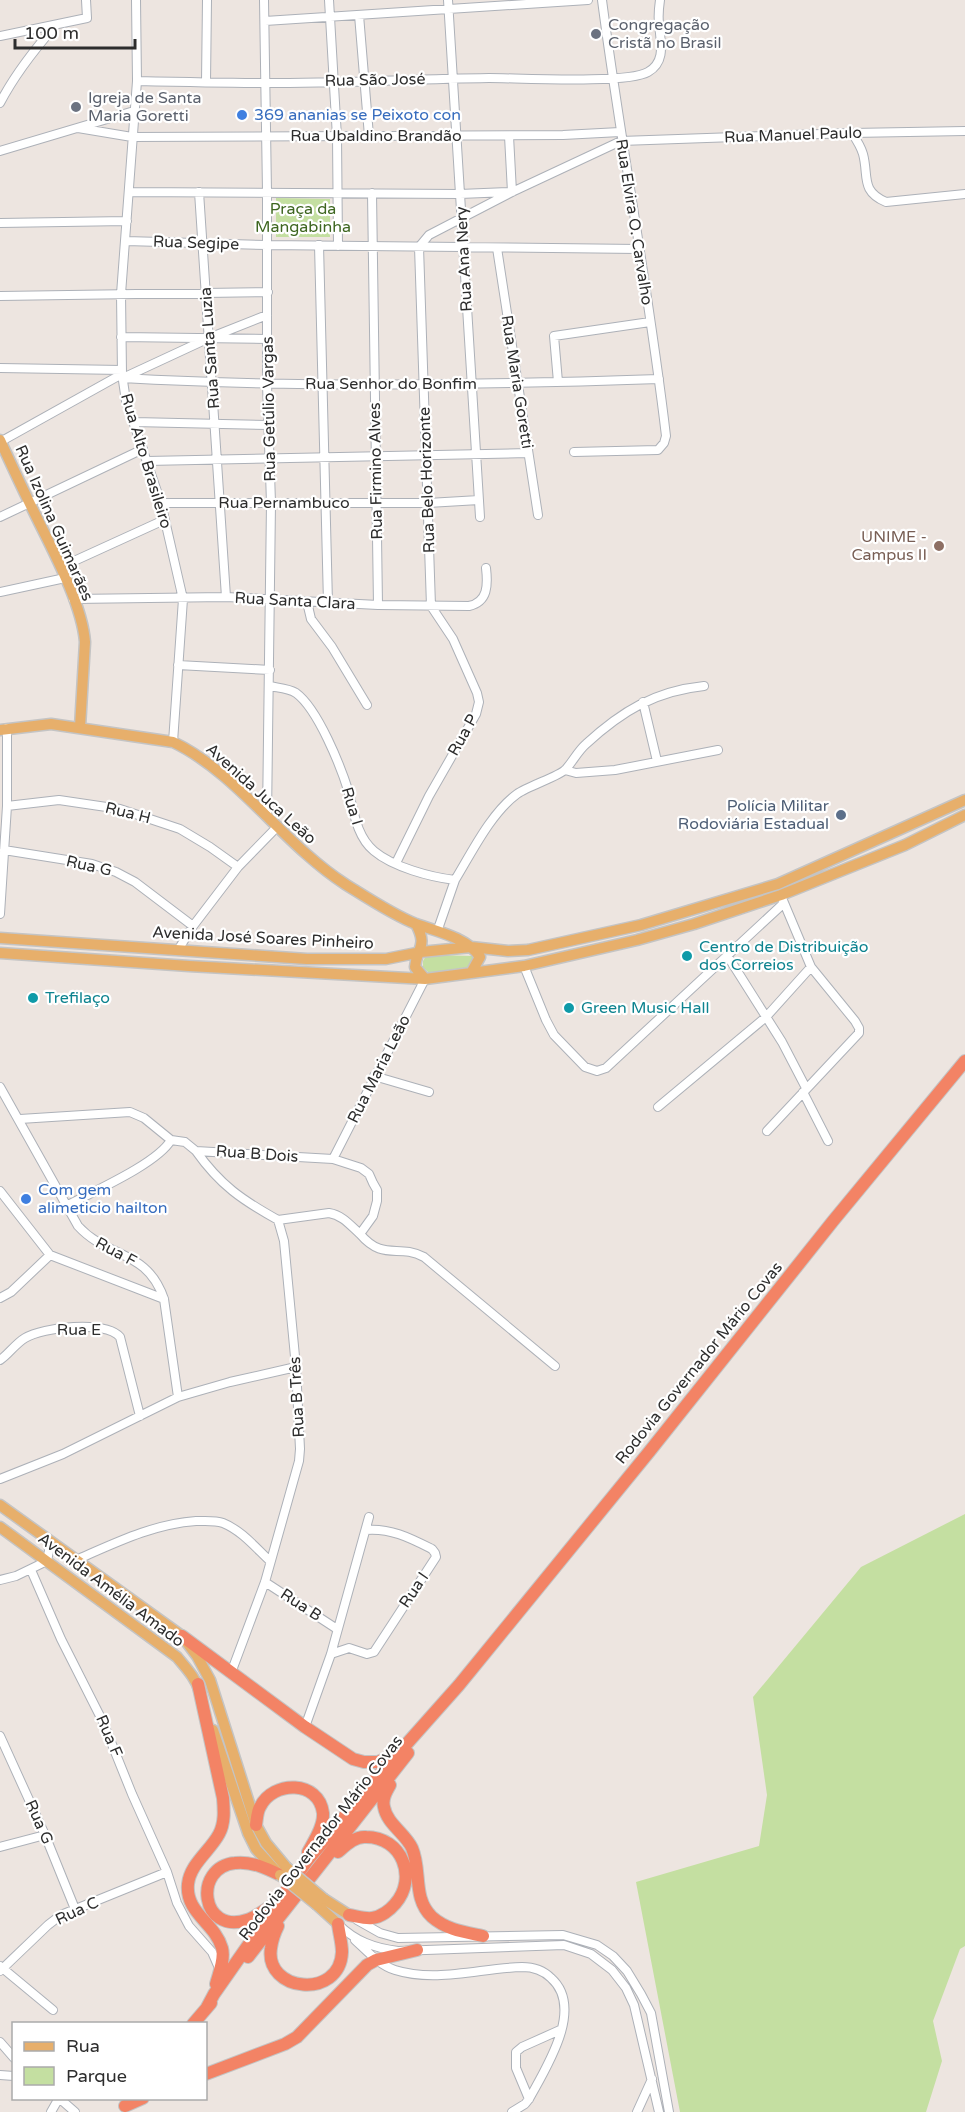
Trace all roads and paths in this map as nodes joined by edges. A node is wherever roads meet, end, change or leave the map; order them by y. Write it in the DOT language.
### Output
graph roads {
  1 [pos="86,0"];
  2 [pos="136,0"];
  3 [pos="207,0"];
  4 [pos="264,0"];
  5 [pos="328,0"];
  6 [pos="588,0"];
  7 [pos="602,0"];
  8 [pos="660,0"];
  9 [pos="449,4"];
  10 [pos="359,15"];
  11 [pos="330,17"];
  12 [pos="265,21"];
  13 [pos="55,26"];
  14 [pos="0,36"];
  15 [pos="454,78"];
  16 [pos="612,78"];
  17 [pos="137,81"];
  18 [pos="334,81"];
  19 [pos="363,81"];
  20 [pos="206,82"];
  21 [pos="266,83"];
  22 [pos="0,103"];
  23 [pos="134,111"];
  24 [pos="78,128"];
  25 [pos="965,131"];
  26 [pos="852,133"];
  27 [pos="132,136"];
  28 [pos="369,136"];
  29 [pos="457,136"];
  30 [pos="509,136"];
  31 [pos="267,137"];
  32 [pos="337,137"];
  33 [pos="620,137"];
  34 [pos="0,151"];
  35 [pos="129,192"];
  36 [pos="199,192"];
  37 [pos="267,192"];
  38 [pos="336,192"];
  39 [pos="512,192"];
  40 [pos="372,193"];
  41 [pos="460,194"];
  42 [pos="965,194"];
  43 [pos="462,218"];
  44 [pos="127,221"];
  45 [pos="0,223"];
  46 [pos="126,241"];
  47 [pos="202,244"];
  48 [pos="267,245"];
  49 [pos="319,245"];
  50 [pos="338,246"];
  51 [pos="373,246"];
  52 [pos="419,247"];
  53 [pos="463,247"];
  54 [pos="497,248"];
  55 [pos="639,249"];
  56 [pos="268,292"];
  57 [pos="206,293"];
  58 [pos="121,294"];
  59 [pos="0,296"];
  60 [pos="267,315"];
  61 [pos="650,322"];
  62 [pos="121,337"];
  63 [pos="209,338"];
  64 [pos="267,339"];
  65 [pos="0,368"];
  66 [pos="122,374"];
  67 [pos="659,380"];
  68 [pos="558,382"];
  69 [pos="212,383"];
  70 [pos="322,383"];
  71 [pos="423,383"];
  72 [pos="267,384"];
  73 [pos="375,384"];
  74 [pos="471,384"];
  75 [pos="516,384"];
  76 [pos="134,422"];
  77 [pos="215,423"];
  78 [pos="269,425"];
  79 [pos="0,441"];
  80 [pos="143,449"];
  81 [pos="574,452"];
  82 [pos="528,453"];
  83 [pos="476,455"];
  84 [pos="426,456"];
  85 [pos="376,457"];
  86 [pos="217,459"];
  87 [pos="269,459"];
  88 [pos="324,459"];
  89 [pos="147,461"];
  90 [pos="479,500"];
  91 [pos="29,503"];
  92 [pos="161,503"];
  93 [pos="220,503"];
  94 [pos="271,503"];
  95 [pos="326,503"];
  96 [pos="376,503"];
  97 [pos="428,503"];
  98 [pos="538,515"];
  99 [pos="0,517"];
  100 [pos="480,517"];
  101 [pos="164,520"];
  102 [pos="486,568"];
  103 [pos="63,572"];
  104 [pos="0,592"];
  105 [pos="226,597"];
  106 [pos="73,599"];
  107 [pos="183,599"];
  108 [pos="270,600"];
  109 [pos="307,602"];
  110 [pos="328,603"];
  111 [pos="378,605"];
  112 [pos="431,606"];
  113 [pos="178,665"];
  114 [pos="270,670"];
  115 [pos="704,686"];
  116 [pos="269,687"];
  117 [pos="643,702"];
  118 [pos="367,705"];
  119 [pos="80,727"];
  120 [pos="4,729"];
  121 [pos="173,742"];
  122 [pos="718,750"];
  123 [pos="657,761"];
  124 [pos="566,770"];
  125 [pos="965,800"];
  126 [pos="6,806"];
  127 [pos="965,815"];
  128 [pos="267,818"];
  129 [pos="3,823"];
  130 [pos="277,827"];
  131 [pos="4,850"];
  132 [pos="396,863"];
  133 [pos="238,867"];
  134 [pos="455,880"];
  135 [pos="782,899"];
  136 [pos="0,914"];
  137 [pos="416,924"];
  138 [pos="193,926"];
  139 [pos="438,929"];
  140 [pos="0,938"];
  141 [pos="471,947"];
  142 [pos="178,950"];
  143 [pos="421,952"];
  144 [pos="0,953"];
  145 [pos="727,955"];
  146 [pos="525,966"];
  147 [pos="811,967"];
  148 [pos="471,974"];
  149 [pos="425,979"];
  150 [pos="766,1017"];
  151 [pos="965,1061"];
  152 [pos="374,1076"];
  153 [pos="0,1087"];
  154 [pos="805,1090"];
  155 [pos="429,1092"];
  156 [pos="658,1107"];
  157 [pos="20,1119"];
  158 [pos="767,1131"];
  159 [pos="171,1140"];
  160 [pos="828,1141"];
  161 [pos="196,1151"];
  162 [pos="333,1159"];
  163 [pos="0,1191"];
  164 [pos="66,1206"];
  165 [pos="278,1220"];
  166 [pos="360,1234"];
  167 [pos="50,1255"];
  168 [pos="0,1298"];
  169 [pos="164,1299"];
  170 [pos="0,1360"];
  171 [pos="555,1366"];
  172 [pos="296,1367"];
  173 [pos="178,1397"];
  174 [pos="140,1416"];
  175 [pos="0,1479"];
  176 [pos="3,1509"];
  177 [pos="369,1517"];
  178 [pos="0,1527"];
  179 [pos="366,1530"];
  180 [pos="48,1539"];
  181 [pos="76,1560"];
  182 [pos="47,1561"];
  183 [pos="270,1561"];
  184 [pos="31,1570"];
  185 [pos="0,1580"];
  186 [pos="266,1582"];
  187 [pos="337,1629"];
  188 [pos="182,1636"];
  189 [pos="331,1654"];
  190 [pos="231,1673"];
  191 [pos="198,1684"];
  192 [pos="305,1727"];
  193 [pos="0,1736"];
  194 [pos="402,1755"];
  195 [pos="256,1825"];
  196 [pos="45,1835"];
  197 [pos="0,1846"];
  198 [pos="307,1861"];
  199 [pos="319,1868"];
  200 [pos="283,1871"];
  201 [pos="167,1872"];
  202 [pos="321,1902"];
  203 [pos="281,1906"];
  204 [pos="75,1909"];
  205 [pos="349,1915"];
  206 [pos="338,1924"];
  207 [pos="483,1936"];
  208 [pos="351,1937"];
  209 [pos="417,1950"];
  210 [pos="376,1960"];
  211 [pos="1,1968"];
  212 [pos="220,1971"];
  213 [pos="213,1994"];
  214 [pos="206,2008"];
  215 [pos="53,2010"];
  216 [pos="195,2022"];
  217 [pos="560,2030"];
  218 [pos="0,2043"];
  219 [pos="12,2056"];
  220 [pos="207,2074"];
  221 [pos="652,2079"];
  222 [pos="529,2099"];
  223 [pos="61,2100"];
  224 [pos="75,2112"];
  225 [pos="512,2112"];
  226 [pos="637,2112"];
  227 [pos="658,2112"];
  228 [pos="669,2112"];
  1 -- 13 [label="street"];
  2 -- 17 [label="street, Rua Alto Brasileiro"];
  3 -- 20 [label="street"];
  4 -- 12 [label="street, Rua Getúlio Vargas"];
  5 -- 11 [label="street"];
  6 -- 9 [label="street"];
  7 -- 16 [label="street, Rua Elvira O. Carvalho"];
  8 -- 16 [label="street, Rua São José"];
  9 -- 10 [label="street"];
  9 -- 15 [label="street, Rua Ana Nery"];
  10 -- 11 [label="street"];
  10 -- 19 [label="street"];
  11 -- 12 [label="street"];
  11 -- 18 [label="street"];
  12 -- 21 [label="street, Rua Getúlio Vargas"];
  13 -- 14 [label="street"];
  13 -- 22 [label="street"];
  15 -- 16 [label="street, Rua São José"];
  15 -- 19 [label="street, Rua São José"];
  15 -- 29 [label="street, Rua Ana Nery"];
  16 -- 33 [label="street, Rua Elvira O. Carvalho"];
  17 -- 20 [label="street, Rua São José"];
  17 -- 23 [label="street, Rua Alto Brasileiro"];
  18 -- 19 [label="street, Rua São José"];
  18 -- 21 [label="street, Rua São José"];
  18 -- 32 [label="street"];
  19 -- 28 [label="street"];
  20 -- 21 [label="street, Rua São José"];
  21 -- 31 [label="street, Rua Getúlio Vargas"];
  23 -- 24 [label="street"];
  23 -- 27 [label="street, Rua Alto Brasileiro"];
  24 -- 27 [label="street, Rua Ubaldino Brandão"];
  24 -- 34 [label="street"];
  25 -- 26 [label="street, Rua Manuel Paulo"];
  26 -- 33 [label="street, Rua Manuel Paulo"];
  26 -- 42 [label="street"];
  27 -- 31 [label="street, Rua Ubaldino Brandão"];
  27 -- 35 [label="street, Rua Alto Brasileiro"];
  28 -- 29 [label="street, Rua Ubaldino Brandão"];
  28 -- 32 [label="street, Rua Ubaldino Brandão"];
  29 -- 30 [label="street, Rua Ubaldino Brandão"];
  29 -- 41 [label="street, Rua Ana Nery"];
  30 -- 33 [label="street, Rua Ubaldino Brandão"];
  30 -- 39 [label="street"];
  31 -- 32 [label="street, Rua Ubaldino Brandão"];
  31 -- 37 [label="street, Rua Getúlio Vargas"];
  32 -- 38 [label="street"];
  33 -- 39 [label="street"];
  33 -- 55 [label="street, Rua Elvira O. Carvalho"];
  35 -- 36 [label="street"];
  35 -- 44 [label="street, Rua Alto Brasileiro"];
  36 -- 37 [label="street"];
  36 -- 47 [label="street, Rua Santa Luzia"];
  37 -- 38 [label="street"];
  37 -- 48 [label="street, Rua Getúlio Vargas"];
  38 -- 40 [label="street"];
  38 -- 50 [label="street"];
  39 -- 41 [label="street"];
  39 -- 43 [label="street"];
  40 -- 41 [label="street"];
  40 -- 51 [label="street, Rua Firmino Alves"];
  41 -- 43 [label="street, Rua Ana Nery"];
  43 -- 52 [label="street"];
  43 -- 53 [label="street, Rua Ana Nery"];
  44 -- 45 [label="street"];
  44 -- 46 [label="street, Rua Alto Brasileiro"];
  46 -- 47 [label="street, Rua Segipe"];
  46 -- 58 [label="street, Rua Alto Brasileiro"];
  47 -- 48 [label="street, Rua Segipe"];
  47 -- 57 [label="street, Rua Santa Luzia"];
  48 -- 49 [label="street, Rua Segipe"];
  48 -- 56 [label="street, Rua Getúlio Vargas"];
  49 -- 50 [label="street, Rua Segipe"];
  49 -- 70 [label="street"];
  50 -- 51 [label="street, Rua Segipe"];
  51 -- 52 [label="street, Rua Segipe"];
  51 -- 73 [label="street, Rua Firmino Alves"];
  52 -- 53 [label="street, Rua Segipe"];
  52 -- 71 [label="street, Rua Belo Horizonte"];
  53 -- 54 [label="street, Rua Segipe"];
  53 -- 74 [label="street, Rua Ana Nery"];
  54 -- 55 [label="street, Rua Segipe"];
  54 -- 75 [label="street, Rua Maria Goretti"];
  55 -- 61 [label="street, Rua Elvira O. Carvalho"];
  56 -- 57 [label="street"];
  56 -- 60 [label="street, Rua Getúlio Vargas"];
  57 -- 58 [label="street"];
  57 -- 63 [label="street, Rua Santa Luzia"];
  58 -- 59 [label="street"];
  58 -- 62 [label="street, Rua Alto Brasileiro"];
  60 -- 63 [label="street"];
  60 -- 64 [label="street, Rua Getúlio Vargas"];
  61 -- 67 [label="street, Rua Elvira O. Carvalho"];
  61 -- 68 [label="street"];
  62 -- 63 [label="street"];
  62 -- 66 [label="street, Rua Alto Brasileiro"];
  63 -- 64 [label="street"];
  63 -- 66 [label="street"];
  63 -- 69 [label="street, Rua Santa Luzia"];
  64 -- 72 [label="street, Rua Getúlio Vargas"];
  65 -- 66 [label="street, Rua Senhor do Bonfim"];
  66 -- 69 [label="street, Rua Senhor do Bonfim"];
  66 -- 76 [label="street, Rua Alto Brasileiro"];
  66 -- 79 [label="street"];
  67 -- 68 [label="street, Rua Senhor do Bonfim"];
  67 -- 81 [label="street, Rua Elvira O. Carvalho"];
  68 -- 75 [label="street, Rua Senhor do Bonfim"];
  69 -- 72 [label="street, Rua Senhor do Bonfim"];
  69 -- 77 [label="street, Rua Santa Luzia"];
  70 -- 72 [label="street, Rua Senhor do Bonfim"];
  70 -- 73 [label="street, Rua Senhor do Bonfim"];
  70 -- 88 [label="street"];
  71 -- 73 [label="street, Rua Senhor do Bonfim"];
  71 -- 74 [label="street, Rua Senhor do Bonfim"];
  71 -- 84 [label="street, Rua Belo Horizonte"];
  72 -- 78 [label="street, Rua Getúlio Vargas"];
  73 -- 85 [label="street, Rua Firmino Alves"];
  74 -- 75 [label="street, Rua Senhor do Bonfim"];
  74 -- 83 [label="street, Rua Ana Nery"];
  75 -- 82 [label="street, Rua Maria Goretti"];
  76 -- 77 [label="street"];
  76 -- 80 [label="street, Rua Alto Brasileiro"];
  77 -- 78 [label="street"];
  77 -- 86 [label="street, Rua Santa Luzia"];
  78 -- 87 [label="street, Rua Getúlio Vargas"];
  79 -- 91 [label="main road, Rua Izolina Guimarães"];
  80 -- 89 [label="street, Rua Alto Brasileiro"];
  80 -- 91 [label="street"];
  82 -- 83 [label="street"];
  82 -- 98 [label="street, Rua Maria Goretti"];
  83 -- 84 [label="street"];
  83 -- 90 [label="street, Rua Ana Nery"];
  84 -- 85 [label="street"];
  84 -- 97 [label="street, Rua Belo Horizonte"];
  85 -- 88 [label="street"];
  85 -- 96 [label="street, Rua Firmino Alves"];
  86 -- 87 [label="street"];
  86 -- 89 [label="street"];
  86 -- 93 [label="street, Rua Santa Luzia"];
  87 -- 88 [label="street"];
  87 -- 94 [label="street, Rua Getúlio Vargas"];
  88 -- 95 [label="street"];
  89 -- 92 [label="street, Rua Alto Brasileiro"];
  90 -- 97 [label="street, Rua Pernambuco"];
  90 -- 100 [label="street, Rua Ana Nery"];
  91 -- 99 [label="street"];
  91 -- 103 [label="main road, Rua Izolina Guimarães"];
  92 -- 93 [label="street, Rua Pernambuco"];
  92 -- 101 [label="street, Rua Alto Brasileiro"];
  93 -- 94 [label="street, Rua Pernambuco"];
  93 -- 105 [label="street, Rua Santa Luzia"];
  94 -- 95 [label="street, Rua Pernambuco"];
  94 -- 108 [label="street, Rua Getúlio Vargas"];
  95 -- 96 [label="street, Rua Pernambuco"];
  95 -- 110 [label="street"];
  96 -- 97 [label="street, Rua Pernambuco"];
  96 -- 111 [label="street, Rua Firmino Alves"];
  97 -- 112 [label="street, Rua Belo Horizonte"];
  101 -- 103 [label="street"];
  101 -- 107 [label="street, Rua Alto Brasileiro"];
  102 -- 112 [label="street, Rua Santa Clara"];
  103 -- 104 [label="street"];
  103 -- 106 [label="main road, Rua Izolina Guimarães"];
  105 -- 107 [label="street, Rua Santa Clara"];
  105 -- 108 [label="street, Rua Santa Clara"];
  106 -- 107 [label="street, Rua Santa Clara"];
  106 -- 119 [label="main road, Rua Izolina Guimarães"];
  107 -- 113 [label="street, Rua Alto Brasileiro"];
  108 -- 109 [label="street, Rua Santa Clara"];
  108 -- 114 [label="street, Rua Getúlio Vargas"];
  109 -- 110 [label="street, Rua Santa Clara"];
  109 -- 118 [label="street"];
  110 -- 111 [label="street, Rua Santa Clara"];
  111 -- 112 [label="street, Rua Santa Clara"];
  112 -- 132 [label="street, Rua P"];
  113 -- 114 [label="street"];
  113 -- 121 [label="street, Rua Alto Brasileiro"];
  114 -- 116 [label="street, Rua Getúlio Vargas"];
  115 -- 117 [label="street"];
  116 -- 128 [label="street, Rua Getúlio Vargas"];
  116 -- 132 [label="street, Rua I"];
  117 -- 123 [label="street"];
  117 -- 124 [label="street"];
  119 -- 120 [label="main road, Avenida Juca Leão"];
  119 -- 121 [label="main road, Avenida Juca Leão"];
  120 -- 126 [label="street"];
  121 -- 128 [label="main road, Avenida Juca Leão"];
  122 -- 123 [label="street"];
  123 -- 124 [label="street"];
  124 -- 134 [label="street"];
  125 -- 141 [label="main road, Avenida José Soares Pinheiro"];
  126 -- 129 [label="street"];
  126 -- 133 [label="street, Rua H"];
  127 -- 135 [label="main road, Avenida José Soares Pinheiro"];
  128 -- 130 [label="main road, Avenida Juca Leão"];
  129 -- 131 [label="street"];
  130 -- 133 [label="street"];
  130 -- 137 [label="main road, Avenida Juca Leão"];
  131 -- 136 [label="street"];
  131 -- 138 [label="street, Rua G"];
  132 -- 134 [label="street, Rua I"];
  133 -- 138 [label="street"];
  134 -- 139 [label="street"];
  135 -- 145 [label="street"];
  135 -- 146 [label="main road, Avenida José Soares Pinheiro"];
  135 -- 147 [label="street"];
  137 -- 139 [label="main road, Avenida Juca Leão"];
  137 -- 143 [label="main road"];
  138 -- 142 [label="street"];
  139 -- 141 [label="main road, Avenida Juca Leão"];
  140 -- 142 [label="main road, Avenida José Soares Pinheiro"];
  141 -- 143 [label="main road, Avenida José Soares Pinheiro"];
  141 -- 148 [label="main road"];
  142 -- 143 [label="main road, Avenida José Soares Pinheiro"];
  143 -- 149 [label="main road"];
  144 -- 149 [label="main road, Avenida José Soares Pinheiro"];
  145 -- 146 [label="street"];
  145 -- 150 [label="street"];
  146 -- 148 [label="main road, Avenida José Soares Pinheiro"];
  147 -- 150 [label="street"];
  147 -- 154 [label="street"];
  148 -- 149 [label="main road, Avenida José Soares Pinheiro"];
  149 -- 152 [label="street, Rua Maria Leão"];
  150 -- 154 [label="street"];
  150 -- 156 [label="street"];
  151 -- 194 [label="highway, Rodovia Governador Mário Covas"];
  152 -- 155 [label="street"];
  152 -- 162 [label="street, Rua Maria Leão"];
  153 -- 157 [label="street, Rua F"];
  154 -- 158 [label="street"];
  154 -- 160 [label="street"];
  157 -- 159 [label="street, Rua B Dois"];
  157 -- 164 [label="street, Rua F"];
  159 -- 161 [label="street, Rua B Dois"];
  159 -- 164 [label="street"];
  161 -- 162 [label="street, Rua B Dois"];
  161 -- 165 [label="street"];
  162 -- 166 [label="street, Rua B Dois"];
  163 -- 167 [label="street"];
  164 -- 169 [label="street, Rua F"];
  165 -- 166 [label="street"];
  165 -- 172 [label="street, Rua B Três"];
  166 -- 171 [label="street"];
  167 -- 168 [label="street"];
  167 -- 169 [label="street"];
  169 -- 173 [label="street, Rua F"];
  170 -- 174 [label="street, Rua E"];
  172 -- 173 [label="street"];
  172 -- 183 [label="street, Rua B Três"];
  173 -- 174 [label="street"];
  174 -- 175 [label="street"];
  176 -- 180 [label="main road, Avenida Amélia Amado"];
  177 -- 179 [label="street"];
  178 -- 182 [label="main road, Avenida Amélia Amado"];
  179 -- 187 [label="street"];
  179 -- 189 [label="street, Rua I"];
  180 -- 181 [label="main road, Avenida Amélia Amado"];
  180 -- 182 [label="street"];
  181 -- 183 [label="street"];
  181 -- 188 [label="main road, Avenida Amélia Amado"];
  182 -- 184 [label="street"];
  182 -- 191 [label="main road, Avenida Amélia Amado"];
  183 -- 186 [label="street, Rua B Três"];
  184 -- 185 [label="street"];
  184 -- 201 [label="street, Rua F"];
  186 -- 187 [label="street, Rua B"];
  186 -- 190 [label="street, Rua B Três"];
  187 -- 189 [label="street"];
  188 -- 190 [label="highway"];
  188 -- 195 [label="main road, Avenida Amélia Amado"];
  189 -- 192 [label="street"];
  190 -- 192 [label="highway"];
  191 -- 200 [label="main road, Avenida Amélia Amado"];
  191 -- 212 [label="highway"];
  192 -- 194 [label="highway"];
  193 -- 196 [label="street, Rua G"];
  194 -- 198 [label="highway, Rodovia Governador Mário Covas"];
  194 -- 199 [label="highway, Rodovia Governador Mário Covas"];
  194 -- 207 [label="highway"];
  195 -- 198 [label="highway"];
  195 -- 200 [label="main road, Avenida Amélia Amado"];
  196 -- 197 [label="street"];
  196 -- 204 [label="street, Rua G"];
  198 -- 203 [label="highway, Rodovia Governador Mário Covas"];
  199 -- 203 [label="highway, Rodovia Governador Mário Covas"];
  199 -- 205 [label="highway"];
  200 -- 202 [label="main road, bridge"];
  200 -- 203 [label="highway"];
  201 -- 204 [label="street, Rua C"];
  201 -- 212 [label="street, Rua F"];
  202 -- 205 [label="main road"];
  202 -- 206 [label="main road"];
  203 -- 206 [label="highway"];
  203 -- 213 [label="highway, Rodovia Governador Mário Covas"];
  203 -- 214 [label="highway, Rodovia Governador Mário Covas"];
  204 -- 211 [label="street, Rua C"];
  205 -- 207 [label="street"];
  206 -- 208 [label="street"];
  207 -- 228 [label="street"];
  208 -- 209 [label="street"];
  208 -- 210 [label="street"];
  209 -- 210 [label="highway"];
  209 -- 221 [label="street"];
  210 -- 217 [label="street"];
  210 -- 220 [label="highway"];
  211 -- 215 [label="street"];
  212 -- 213 [label="highway"];
  213 -- 214 [label="highway, Rodovia Governador Mário Covas"];
  214 -- 216 [label="highway, Rodovia Governador Mário Covas"];
  217 -- 222 [label="street"];
  217 -- 222 [label="street"];
  218 -- 219 [label="street"];
  221 -- 226 [label="street"];
  221 -- 227 [label="street"];
  222 -- 225 [label="street"];
  223 -- 224 [label="street"];
}
